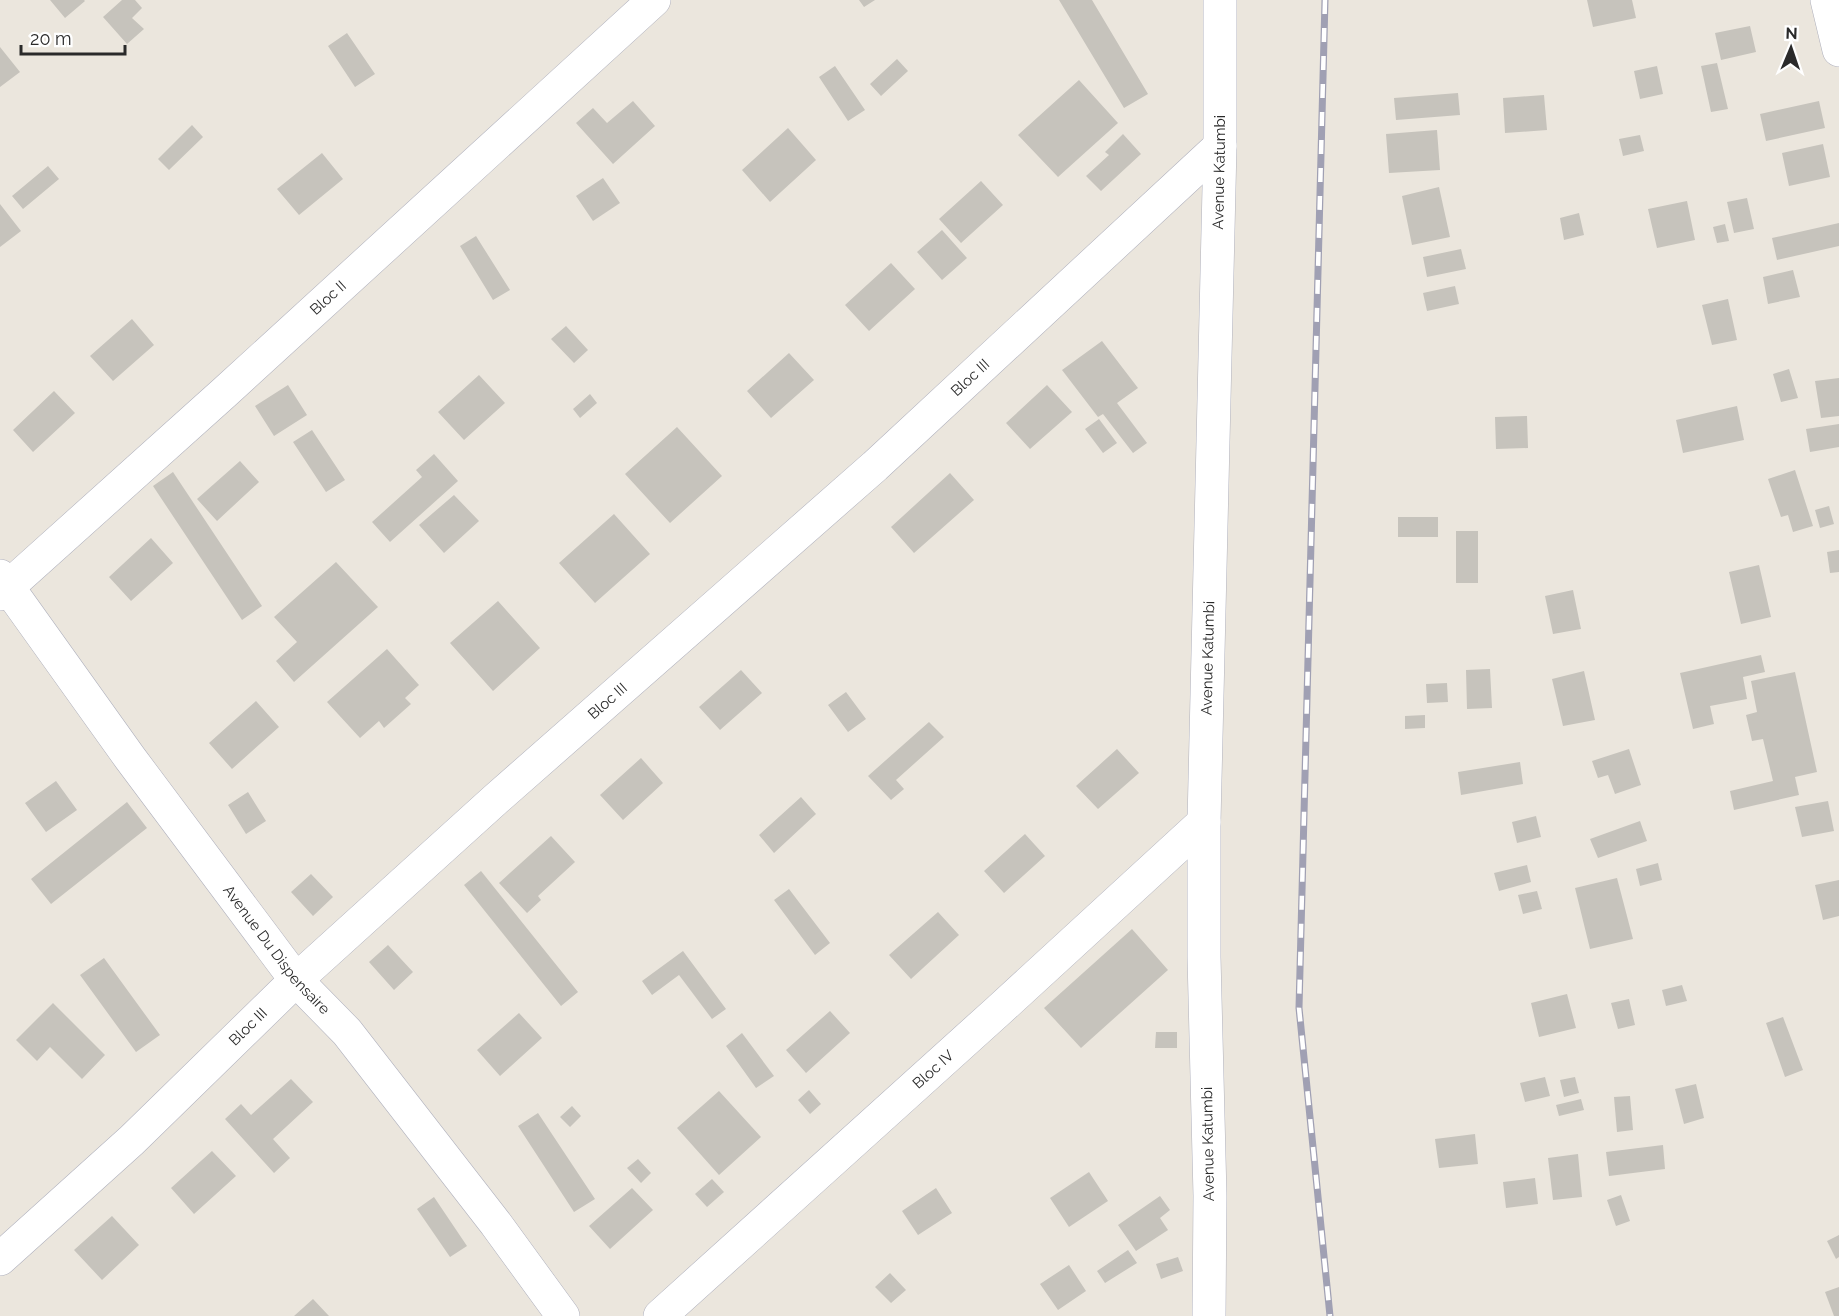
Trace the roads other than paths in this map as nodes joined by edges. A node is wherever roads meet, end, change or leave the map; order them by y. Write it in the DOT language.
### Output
graph roads {
  1 [pos="654,0"];
  2 [pos="1220,0"];
  3 [pos="1827,0"];
  4 [pos="1839,50"];
  5 [pos="1220,146"];
  6 [pos="2,586"];
  7 [pos="1204,822"];
  8 [pos="296,980"];
  9 [pos="0,1259"];
  10 [pos="563,1316"];
  11 [pos="660,1316"];
  12 [pos="1209,1316"];
  1 -- 6 [label="street, Bloc II"];
  2 -- 5 [label="street, Avenue Katumbi"];
  3 -- 4 [label="street"];
  5 -- 7 [label="street, Avenue Katumbi"];
  5 -- 8 [label="street, Bloc III"];
  6 -- 8 [label="street, Avenue Du Dispensaire"];
  7 -- 11 [label="street, Bloc IV"];
  7 -- 12 [label="street, Avenue Katumbi"];
  8 -- 9 [label="street, Bloc III"];
  8 -- 10 [label="street, Avenue Du Dispensaire"];
}
